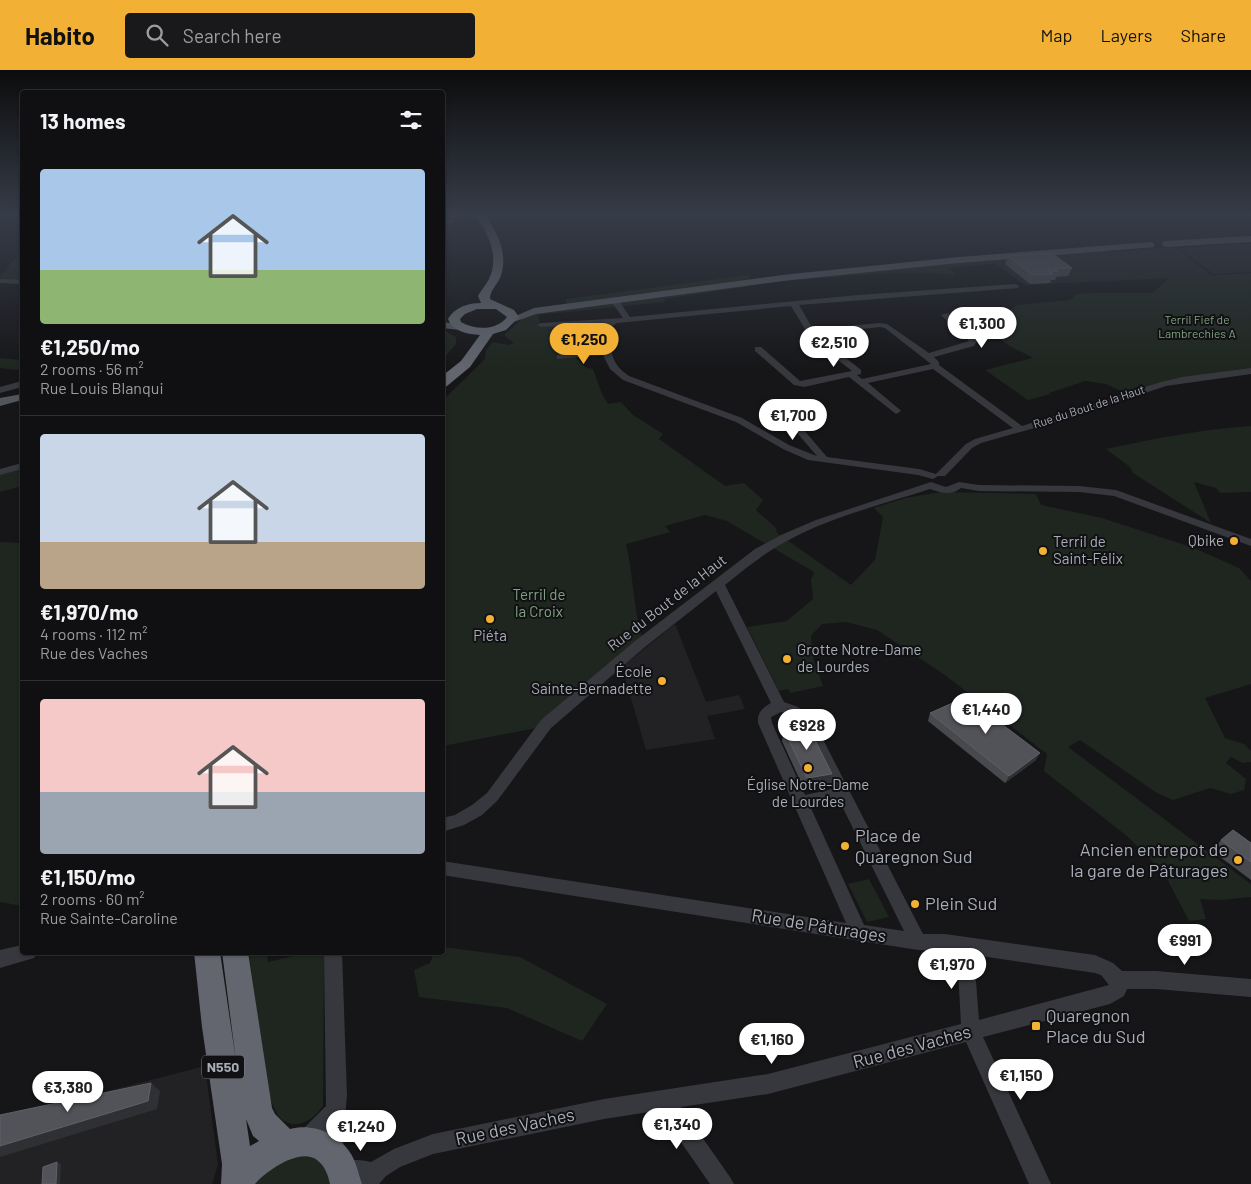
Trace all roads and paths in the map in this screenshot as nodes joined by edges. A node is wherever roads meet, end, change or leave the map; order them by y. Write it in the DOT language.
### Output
graph roads {
  1 [pos="489,267"];
  2 [pos="497,267"];
  3 [pos="891,267"];
  4 [pos="0,281"];
  5 [pos="20,282"];
  6 [pos="1015,286"];
  7 [pos="614,300"];
  8 [pos="794,304"];
  9 [pos="498,307"];
  10 [pos="469,308"];
  11 [pos="534,311"];
  12 [pos="946,315"];
  13 [pos="512,320"];
  14 [pos="628,320"];
  15 [pos="614,321"];
  16 [pos="445,324"];
  17 [pos="459,324"];
  18 [pos="542,326"];
  19 [pos="489,330"];
  20 [pos="811,332"];
  21 [pos="758,348"];
  22 [pos="607,352"];
  23 [pos="928,356"];
  24 [pos="560,357"];
  25 [pos="935,366"];
  26 [pos="445,369"];
  27 [pos="1251,371"];
  28 [pos="854,373"];
  29 [pos="445,381"];
  30 [pos="865,381"];
  31 [pos="20,385"];
  32 [pos="0,390"];
  33 [pos="20,397"];
  34 [pos="0,402"];
  35 [pos="781,410"];
  36 [pos="896,410"];
  37 [pos="1020,429"];
  38 [pos="823,460"];
  39 [pos="20,467"];
  40 [pos="0,472"];
  41 [pos="935,478"];
  42 [pos="959,485"];
  43 [pos="1209,527"];
  44 [pos="1251,533"];
  45 [pos="1251,543"];
  46 [pos="718,583"];
  47 [pos="779,706"];
  48 [pos="844,793"];
  49 [pos="800,802"];
  50 [pos="445,824"];
  51 [pos="445,868"];
  52 [pos="858,931"];
  53 [pos="918,942"];
  54 [pos="965,945"];
  55 [pos="20,954"];
  56 [pos="207,955"];
  57 [pos="235,955"];
  58 [pos="333,955"];
  59 [pos="0,959"];
  60 [pos="1118,980"];
  61 [pos="1251,988"];
  62 [pos="971,1032"];
  63 [pos="669,1099"];
  64 [pos="334,1112"];
  65 [pos="293,1143"];
  66 [pos="353,1174"];
  67 [pos="237,1182"];
  68 [pos="723,1184"];
  69 [pos="1040,1184"];
  1 -- 10 [label="highway"];
  2 -- 9 [label="highway"];
  3 -- 7 [label="main road"];
  4 -- 5 [label="street"];
  6 -- 8 [label="street"];
  7 -- 11 [label="main road"];
  7 -- 14 [label="street"];
  8 -- 14 [label="street"];
  8 -- 20 [label="street"];
  9 -- 10 [label="highway"];
  9 -- 11 [label="main road"];
  9 -- 13 [label="highway"];
  10 -- 17 [label="highway"];
  11 -- 13 [label="main road"];
  12 -- 23 [label="street"];
  13 -- 19 [label="highway"];
  14 -- 15 [label="street"];
  15 -- 18 [label="street"];
  15 -- 22 [label="street"];
  16 -- 17 [label="main road"];
  17 -- 19 [label="highway"];
  17 -- 26 [label="highway"];
  19 -- 29 [label="highway"];
  20 -- 23 [label="street"];
  20 -- 28 [label="street"];
  21 -- 28 [label="street"];
  22 -- 24 [label="street"];
  22 -- 38 [label="street"];
  23 -- 25 [label="street"];
  25 -- 30 [label="street"];
  25 -- 37 [label="street"];
  27 -- 37 [label="street, Rue du Bout de la Haut"];
  28 -- 30 [label="street"];
  30 -- 36 [label="street"];
  31 -- 32 [label="street"];
  33 -- 34 [label="main road"];
  35 -- 38 [label="street"];
  37 -- 41 [label="street, Rue du Bout de la Haut"];
  38 -- 41 [label="street"];
  39 -- 40 [label="street"];
  41 -- 42 [label="street"];
  41 -- 42 [label="street"];
  41 -- 46 [label="street, Rue du Bout de la Haut"];
  42 -- 43 [label="street"];
  43 -- 44 [label="street"];
  43 -- 45 [label="street"];
  46 -- 47 [label="street"];
  46 -- 50 [label="street, Rue du Bout de la Haut"];
  47 -- 48 [label="street"];
  47 -- 49 [label="street"];
  48 -- 49 [label="street"];
  48 -- 53 [label="street"];
  49 -- 52 [label="street"];
  51 -- 52 [label="street, Rue de Pâturages"];
  52 -- 53 [label="street, Rue de Pâturages"];
  53 -- 54 [label="street, Rue de Pâturages"];
  54 -- 60 [label="street, Rue de Pâturages"];
  54 -- 62 [label="street"];
  55 -- 59 [label="street"];
  56 -- 67 [label="highway, N550"];
  57 -- 65 [label="highway, N550"];
  58 -- 64 [label="street"];
  60 -- 61 [label="street"];
  60 -- 62 [label="street, Rue des Vaches"];
  62 -- 63 [label="street, Rue des Vaches"];
  62 -- 69 [label="street"];
  63 -- 66 [label="street, Rue des Vaches"];
  63 -- 68 [label="street"];
  64 -- 65 [label="street"];
  64 -- 66 [label="street"];
  65 -- 66 [label="highway"];
  65 -- 67 [label="highway"];
}
